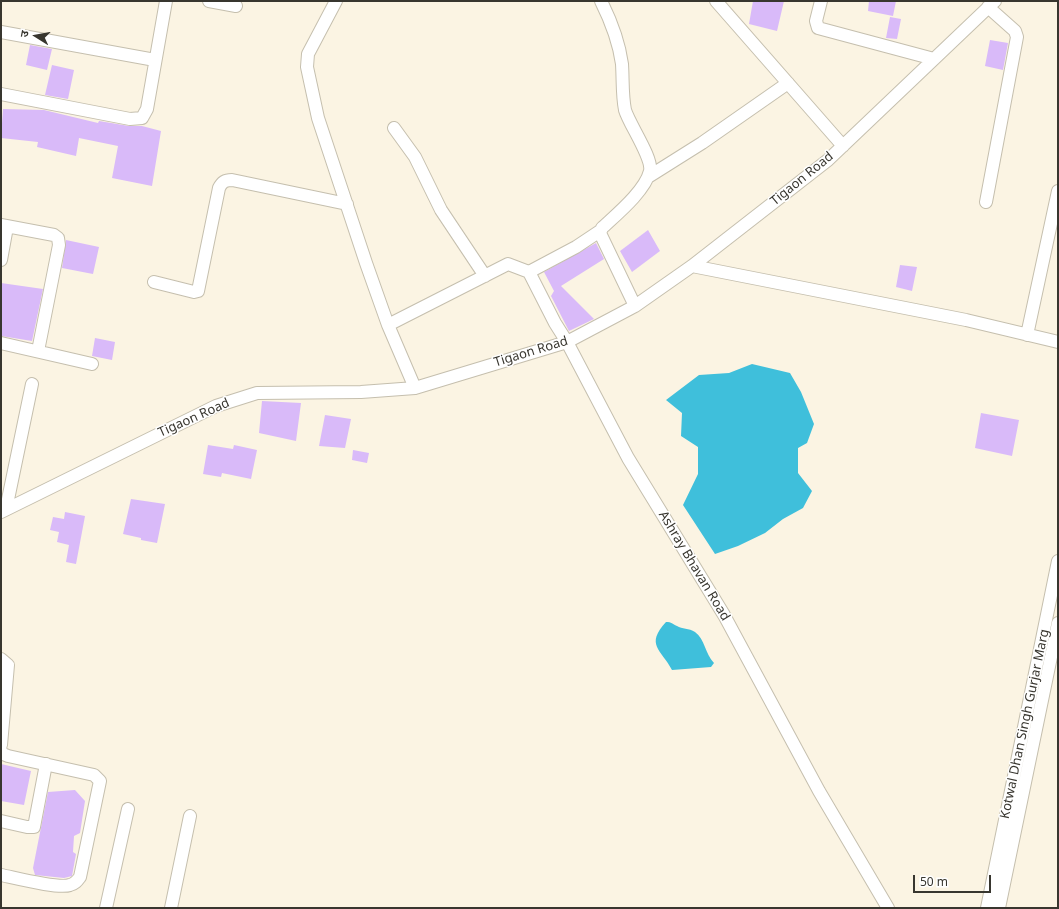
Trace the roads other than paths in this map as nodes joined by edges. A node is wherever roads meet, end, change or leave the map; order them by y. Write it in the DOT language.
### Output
graph roads {
  1 [pos="166,1"];
  2 [pos="209,1"];
  3 [pos="336,1"];
  4 [pos="600,1"];
  5 [pos="716,1"];
  6 [pos="820,1"];
  7 [pos="991,4"];
  8 [pos="236,6"];
  9 [pos="1,32"];
  10 [pos="934,59"];
  11 [pos="155,60"];
  12 [pos="788,83"];
  13 [pos="1,94"];
  14 [pos="394,128"];
  15 [pos="843,146"];
  16 [pos="648,177"];
  17 [pos="1058,191"];
  18 [pos="986,202"];
  19 [pos="347,204"];
  20 [pos="4,226"];
  21 [pos="600,231"];
  22 [pos="1,260"];
  23 [pos="692,266"];
  24 [pos="529,272"];
  25 [pos="484,276"];
  26 [pos="154,282"];
  27 [pos="635,306"];
  28 [pos="388,325"];
  29 [pos="1027,335"];
  30 [pos="567,342"];
  31 [pos="1058,342"];
  32 [pos="1,343"];
  33 [pos="38,351"];
  34 [pos="92,364"];
  35 [pos="32,384"];
  36 [pos="415,388"];
  37 [pos="4,511"];
  38 [pos="1058,561"];
  39 [pos="1058,623"];
  40 [pos="1,659"];
  41 [pos="1,745"];
  42 [pos="1,751"];
  43 [pos="46,764"];
  44 [pos="128,809"];
  45 [pos="190,816"];
  46 [pos="1,821"];
  47 [pos="1,875"];
  48 [pos="996,888"];
  49 [pos="106,908"];
  50 [pos="171,908"];
  51 [pos="888,908"];
  52 [pos="988,908"];
  53 [pos="999,908"];
  1 -- 11 [label="street"];
  2 -- 8 [label="street"];
  3 -- 19 [label="street"];
  4 -- 16 [label="street"];
  5 -- 12 [label="street"];
  6 -- 10 [label="street"];
  7 -- 10 [label="street, Tigaon Road"];
  7 -- 18 [label="street"];
  9 -- 11 [label="street"];
  10 -- 15 [label="street, Tigaon Road"];
  11 -- 13 [label="street"];
  12 -- 15 [label="street"];
  12 -- 16 [label="street"];
  14 -- 25 [label="street"];
  15 -- 23 [label="street, Tigaon Road"];
  16 -- 21 [label="street"];
  17 -- 29 [label="street"];
  19 -- 26 [label="street"];
  19 -- 28 [label="street"];
  20 -- 22 [label="street"];
  20 -- 33 [label="street"];
  21 -- 24 [label="street"];
  21 -- 27 [label="street"];
  23 -- 27 [label="street, Tigaon Road"];
  23 -- 29 [label="street"];
  24 -- 25 [label="street"];
  24 -- 30 [label="street, Ashray Bhavan Road"];
  25 -- 28 [label="street"];
  27 -- 30 [label="street, Tigaon Road"];
  28 -- 36 [label="street"];
  29 -- 31 [label="street"];
  30 -- 36 [label="street, Tigaon Road"];
  30 -- 51 [label="street, Ashray Bhavan Road"];
  32 -- 33 [label="street"];
  33 -- 34 [label="street"];
  35 -- 37 [label="street"];
  36 -- 37 [label="street, Tigaon Road"];
  38 -- 48 [label="street, Kotwal Dhan Singh Gurjar Marg"];
  39 -- 48 [label="street, Kotwal Dhan Singh Gurjar Marg"];
  40 -- 41 [label="street"];
  42 -- 43 [label="street"];
  43 -- 46 [label="street"];
  43 -- 47 [label="street"];
  44 -- 49 [label="street"];
  45 -- 50 [label="street"];
  48 -- 52 [label="street"];
  48 -- 53 [label="street"];
}
